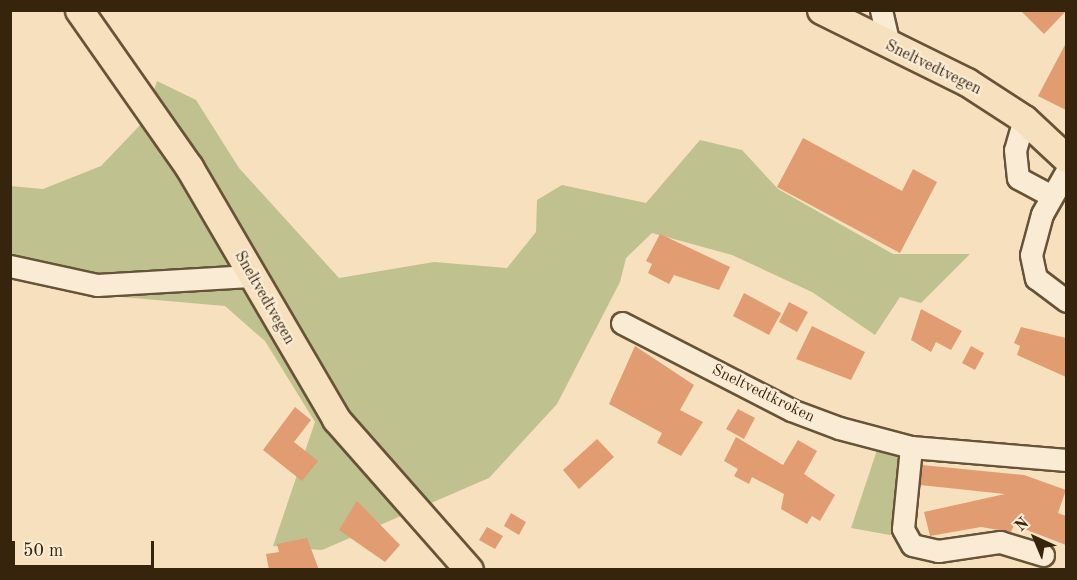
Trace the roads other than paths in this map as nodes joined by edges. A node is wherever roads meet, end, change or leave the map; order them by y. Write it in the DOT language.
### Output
graph roads {
  1 [pos="79,10"];
  2 [pos="821,10"];
  3 [pos="880,10"];
  4 [pos="889,46"];
  5 [pos="1024,119"];
  6 [pos="1066,158"];
  7 [pos="1066,172"];
  8 [pos="1050,195"];
  9 [pos="10,266"];
  10 [pos="250,276"];
  11 [pos="1066,301"];
  12 [pos="622,323"];
  13 [pos="911,447"];
  14 [pos="1066,460"];
  15 [pos="1043,555"];
  16 [pos="469,570"];
  1 -- 10 [label="main road, Sneltvedtvegen"];
  2 -- 4 [label="main road, Sneltvedtvegen"];
  3 -- 4 [label="street"];
  4 -- 5 [label="main road, Sneltvedtvegen"];
  5 -- 6 [label="main road, Sneltvedtvegen"];
  5 -- 8 [label="street"];
  7 -- 8 [label="street"];
  8 -- 11 [label="street"];
  9 -- 10 [label="street"];
  10 -- 16 [label="main road, Sneltvedtvegen"];
  12 -- 13 [label="street, Sneltvedtkroken"];
  13 -- 14 [label="street, Sneltvedtkroken"];
  13 -- 15 [label="street"];
}
